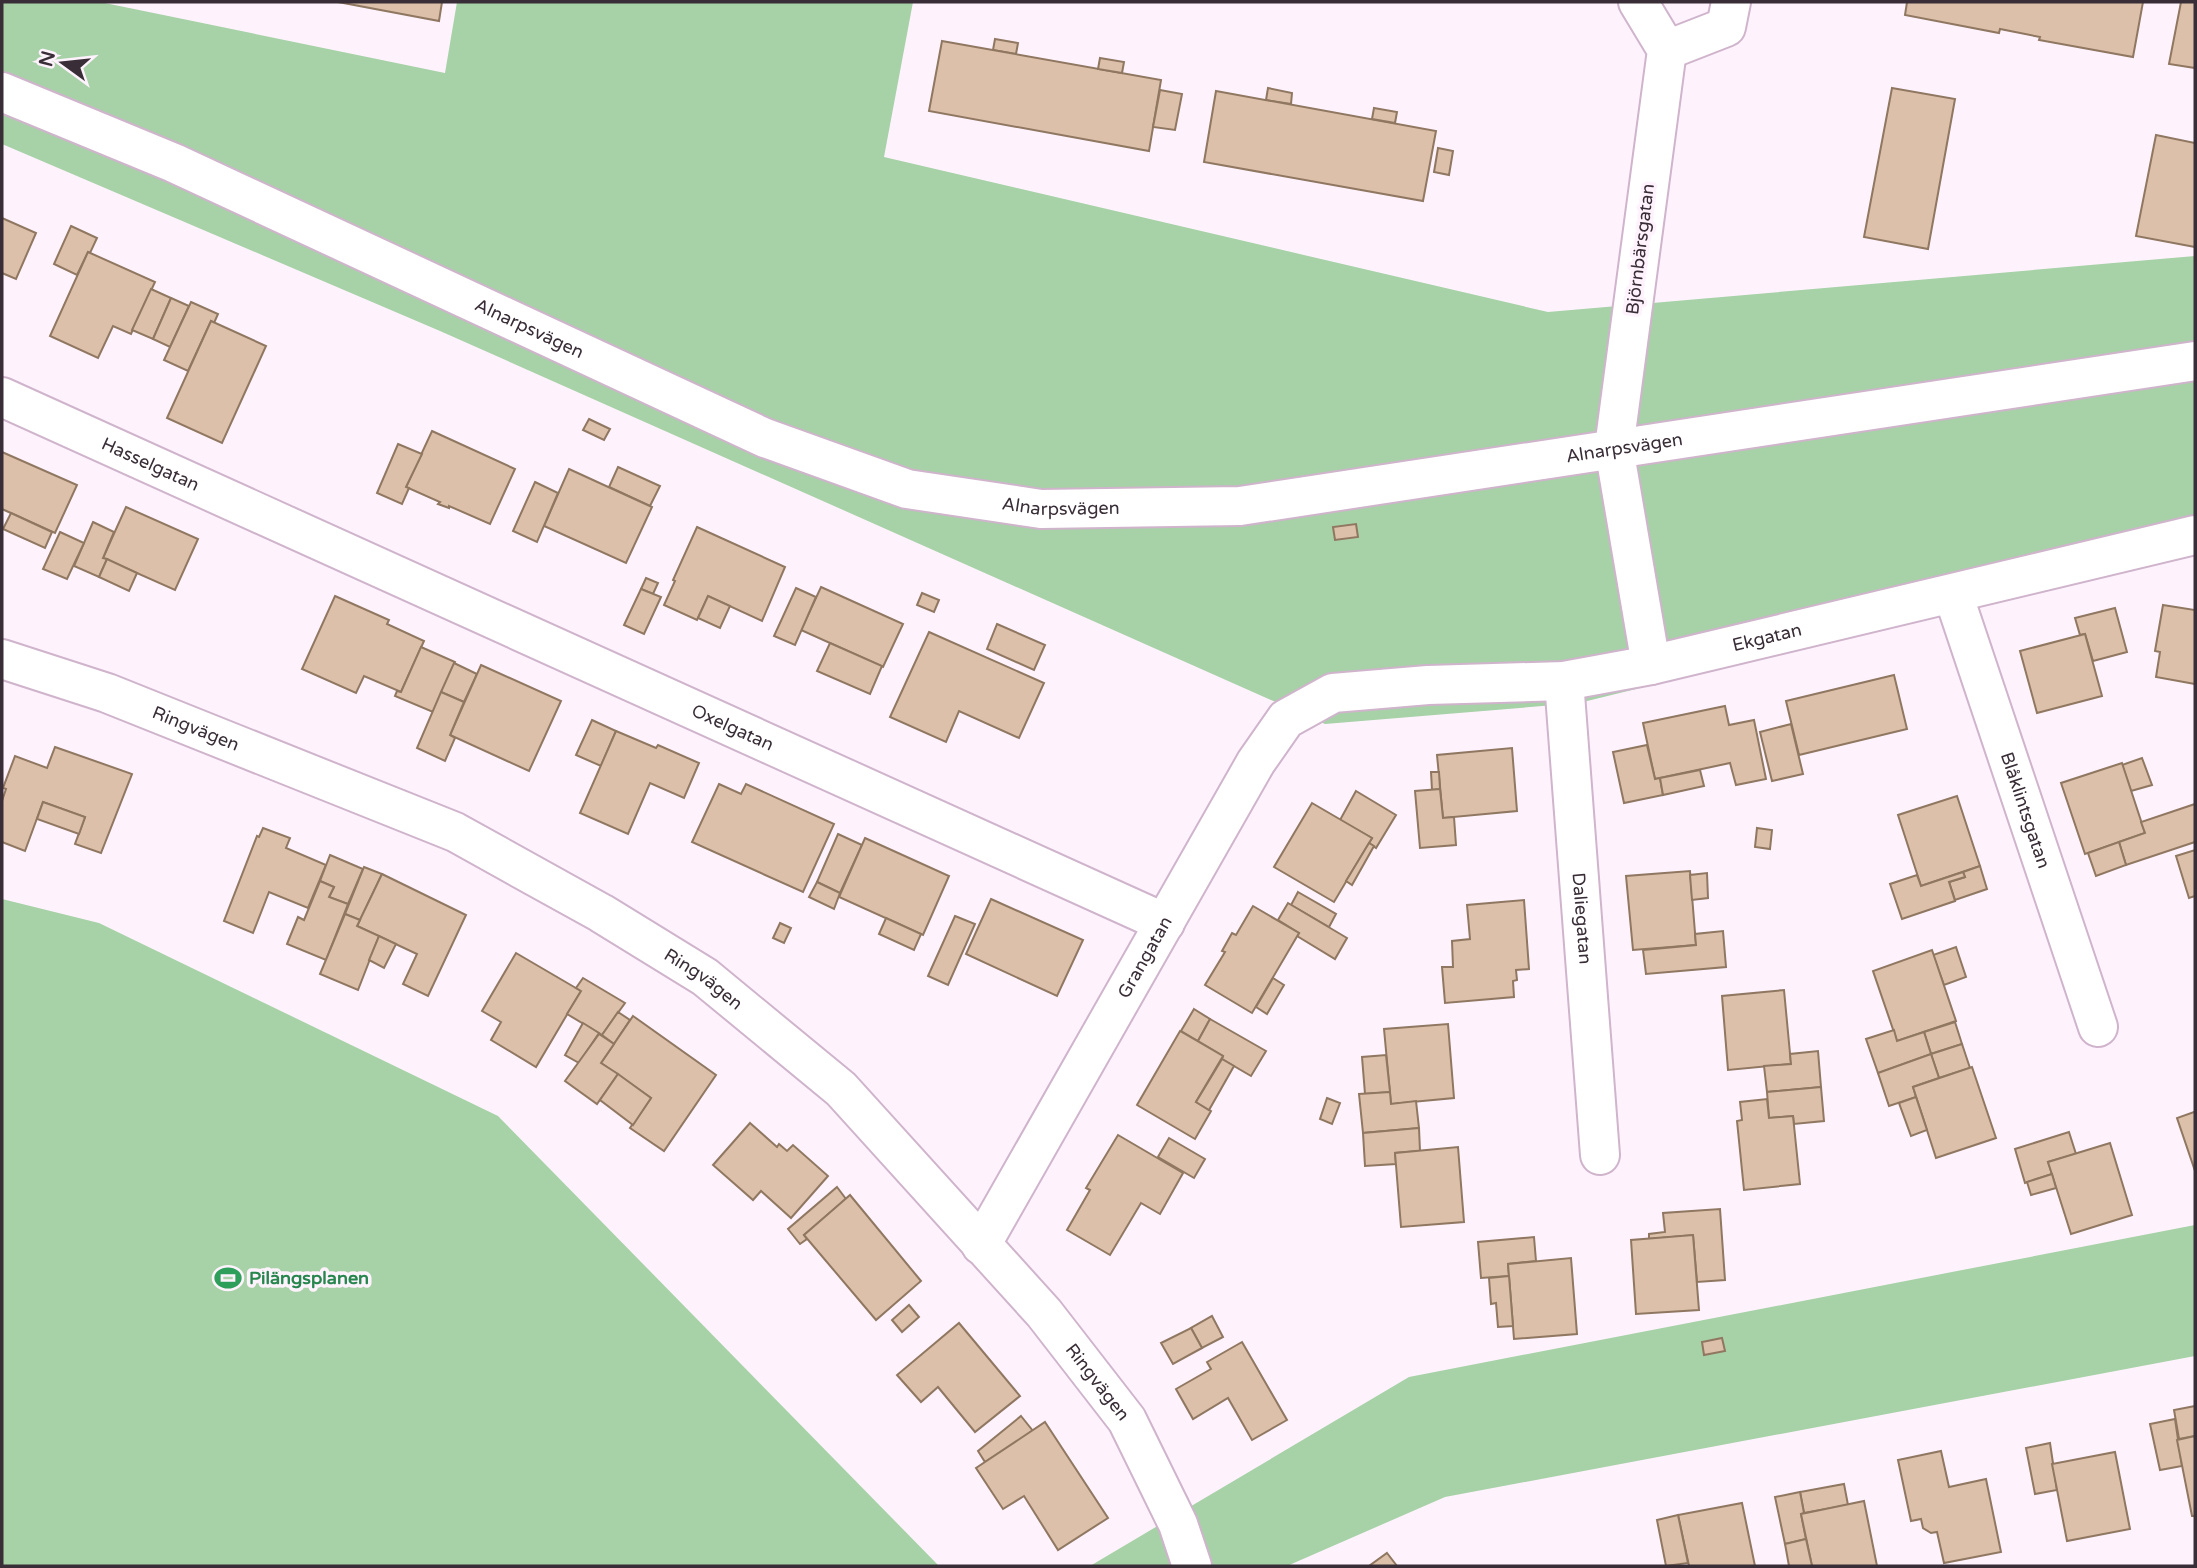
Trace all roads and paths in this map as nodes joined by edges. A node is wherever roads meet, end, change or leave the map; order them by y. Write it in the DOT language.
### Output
graph roads {
  1 [pos="1637,2"];
  2 [pos="1731,2"];
  3 [pos="1667,50"];
  4 [pos="2,92"];
  5 [pos="2195,361"];
  6 [pos="2,397"];
  7 [pos="1614,449"];
  8 [pos="300,532"];
  9 [pos="2195,535"];
  10 [pos="1953,594"];
  11 [pos="2,659"];
  12 [pos="1651,665"];
  13 [pos="1564,681"];
  14 [pos="1333,693"];
  15 [pos="1165,923"];
  16 [pos="2098,1027"];
  17 [pos="1600,1155"];
  18 [pos="981,1245"];
  19 [pos="1192,1566"];
  1 -- 3 [label="street"];
  2 -- 3 [label="street"];
  3 -- 7 [label="street, Björnbärsgatan"];
  4 -- 7 [label="street, Alnarpsvägen"];
  5 -- 7 [label="street, Alnarpsvägen"];
  6 -- 8 [label="street, Hasselgatan"];
  7 -- 12 [label="street, Björnbärsgatan"];
  8 -- 15 [label="street, Oxelgatan"];
  9 -- 10 [label="street, Ekgatan"];
  10 -- 12 [label="street, Ekgatan"];
  10 -- 16 [label="street, Blåklintsgatan"];
  11 -- 18 [label="street, Ringvägen"];
  12 -- 13 [label="street, Ekgatan"];
  13 -- 14 [label="street, Ekgatan"];
  13 -- 17 [label="street, Daliegatan"];
  14 -- 15 [label="street, Grangatan"];
  15 -- 18 [label="street, Grangatan"];
  18 -- 19 [label="street, Ringvägen"];
}
